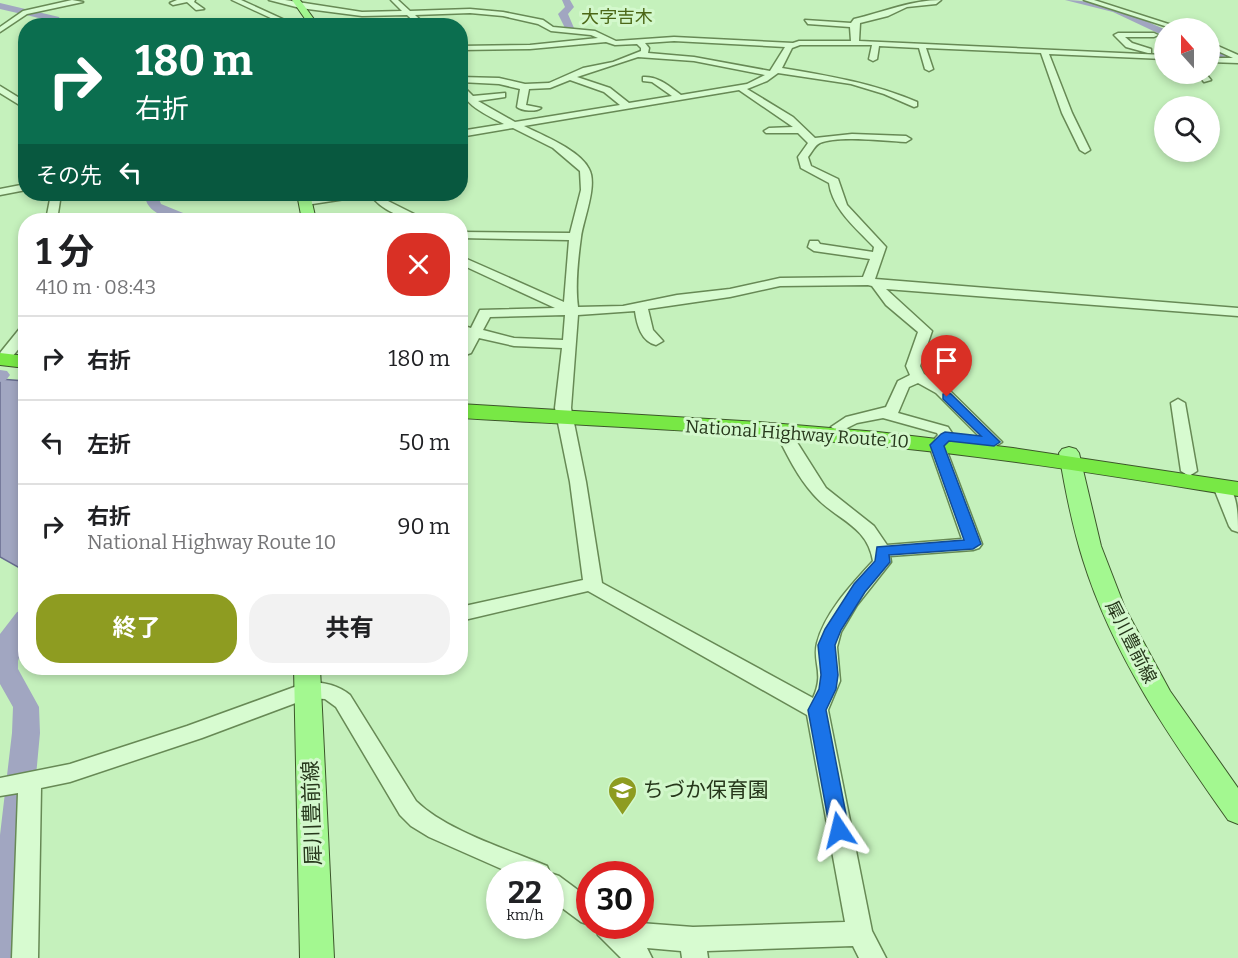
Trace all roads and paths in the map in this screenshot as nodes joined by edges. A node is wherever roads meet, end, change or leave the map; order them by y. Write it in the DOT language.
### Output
graph roads {
  1 [pos="186,0"];
  2 [pos="192,0"];
  3 [pos="235,0"];
  4 [pos="273,0"];
  5 [pos="393,0"];
  6 [pos="938,0"];
  7 [pos="1087,0"];
  8 [pos="453,1"];
  9 [pos="53,2"];
  10 [pos="78,2"];
  11 [pos="173,3"];
  12 [pos="298,3"];
  13 [pos="438,5"];
  14 [pos="425,6"];
  15 [pos="198,9"];
  16 [pos="445,12"];
  17 [pos="474,12"];
  18 [pos="406,13"];
  19 [pos="431,13"];
  20 [pos="267,14"];
  21 [pos="266,18"];
  22 [pos="277,18"];
  23 [pos="309,18"];
  24 [pos="413,18"];
  25 [pos="1154,21"];
  26 [pos="854,25"];
  27 [pos="0,30"];
  28 [pos="605,40"];
  29 [pos="1154,40"];
  30 [pos="640,42"];
  31 [pos="577,43"];
  32 [pos="835,43"];
  33 [pos="855,43"];
  34 [pos="792,45"];
  35 [pos="876,46"];
  36 [pos="922,46"];
  37 [pos="468,48"];
  38 [pos="891,49"];
  39 [pos="1154,49"];
  40 [pos="1143,50"];
  41 [pos="1220,50"];
  42 [pos="1044,51"];
  43 [pos="1154,54"];
  44 [pos="637,55"];
  45 [pos="1154,57"];
  46 [pos="873,59"];
  47 [pos="1238,59"];
  48 [pos="1220,60"];
  49 [pos="607,65"];
  50 [pos="929,69"];
  51 [pos="775,72"];
  52 [pos="573,78"];
  53 [pos="468,79"];
  54 [pos="646,79"];
  55 [pos="720,81"];
  56 [pos="740,85"];
  57 [pos="546,86"];
  58 [pos="525,87"];
  59 [pos="18,91"];
  60 [pos="2,93"];
  61 [pos="468,95"];
  62 [pos="502,95"];
  63 [pos="546,96"];
  64 [pos="680,98"];
  65 [pos="471,99"];
  66 [pos="18,102"];
  67 [pos="509,104"];
  68 [pos="915,104"];
  69 [pos="627,106"];
  70 [pos="481,107"];
  71 [pos="537,108"];
  72 [pos="515,124"];
  73 [pos="800,130"];
  74 [pos="769,131"];
  75 [pos="468,133"];
  76 [pos="870,137"];
  77 [pos="906,139"];
  78 [pos="814,142"];
  79 [pos="892,146"];
  80 [pos="1085,150"];
  81 [pos="18,188"];
  82 [pos="0,192"];
  83 [pos="380,201"];
  84 [pos="405,213"];
  85 [pos="468,235"];
  86 [pos="575,237"];
  87 [pos="814,243"];
  88 [pos="878,256"];
  89 [pos="468,263"];
  90 [pos="873,282"];
  91 [pos="641,307"];
  92 [pos="1238,312"];
  93 [pos="572,313"];
  94 [pos="468,330"];
  95 [pos="468,331"];
  96 [pos="18,340"];
  97 [pos="656,341"];
  98 [pos="568,344"];
  99 [pos="1,362"];
  100 [pos="18,362"];
  101 [pos="18,368"];
  102 [pos="918,377"];
  103 [pos="468,402"];
  104 [pos="1178,403"];
  105 [pos="468,411"];
  106 [pos="564,413"];
  107 [pos="885,414"];
  108 [pos="839,427"];
  109 [pos="783,431"];
  110 [pos="941,441"];
  111 [pos="994,442"];
  112 [pos="1070,458"];
  113 [pos="1189,471"];
  114 [pos="1232,484"];
  115 [pos="1238,526"];
  116 [pos="882,550"];
  117 [pos="592,584"];
  118 [pos="468,612"];
  119 [pos="308,679"];
  120 [pos="817,710"];
  121 [pos="30,781"];
  122 [pos="0,787"];
  123 [pos="1238,811"];
  124 [pos="508,861"];
  125 [pos="564,895"];
  126 [pos="576,904"];
  127 [pos="860,934"];
  128 [pos="654,937"];
  129 [pos="618,939"];
  130 [pos="694,949"];
  131 [pos="25,958"];
  132 [pos="317,958"];
  133 [pos="639,958"];
  134 [pos="873,958"];
  1 -- 11 [label="street"];
  2 -- 15 [label="street"];
  3 -- 20 [label="street"];
  4 -- 12 [label="street"];
  5 -- 18 [label="street"];
  6 -- 26 [label="street"];
  7 -- 25 [label="street"];
  8 -- 17 [label="street"];
  9 -- 10 [label="street"];
  10 -- 27 [label="street"];
  12 -- 18 [label="street"];
  12 -- 23 [label="main road"];
  13 -- 16 [label="street"];
  14 -- 19 [label="street"];
  16 -- 17 [label="street"];
  16 -- 19 [label="street"];
  17 -- 28 [label="street"];
  18 -- 19 [label="street"];
  18 -- 24 [label="street"];
  20 -- 21 [label="street"];
  20 -- 22 [label="street"];
  26 -- 32 [label="street"];
  26 -- 33 [label="street"];
  28 -- 30 [label="street"];
  28 -- 31 [label="street"];
  29 -- 40 [label="street"];
  30 -- 34 [label="street"];
  30 -- 44 [label="street"];
  31 -- 37 [label="street"];
  31 -- 49 [label="street"];
  32 -- 33 [label="street"];
  32 -- 34 [label="street"];
  33 -- 35 [label="street"];
  34 -- 51 [label="street"];
  35 -- 36 [label="street"];
  35 -- 38 [label="street"];
  35 -- 46 [label="street"];
  36 -- 42 [label="street"];
  36 -- 50 [label="street"];
  39 -- 40 [label="street"];
  40 -- 43 [label="street"];
  41 -- 47 [label="street"];
  42 -- 45 [label="street"];
  42 -- 80 [label="street"];
  44 -- 49 [label="street"];
  44 -- 51 [label="street"];
  47 -- 48 [label="street"];
  49 -- 52 [label="street"];
  51 -- 56 [label="street"];
  51 -- 68 [label="street"];
  52 -- 57 [label="street"];
  52 -- 69 [label="street"];
  53 -- 58 [label="street"];
  54 -- 64 [label="street"];
  55 -- 56 [label="street"];
  56 -- 64 [label="street"];
  56 -- 73 [label="street"];
  57 -- 58 [label="street"];
  57 -- 63 [label="street"];
  58 -- 71 [label="street"];
  59 -- 60 [label="street"];
  60 -- 66 [label="street"];
  61 -- 65 [label="street"];
  62 -- 65 [label="street"];
  64 -- 69 [label="street"];
  65 -- 70 [label="street"];
  67 -- 70 [label="street"];
  69 -- 72 [label="street"];
  70 -- 72 [label="street"];
  72 -- 75 [label="street"];
  72 -- 86 [label="street"];
  73 -- 74 [label="street"];
  73 -- 78 [label="street"];
  76 -- 77 [label="street"];
  76 -- 78 [label="street"];
  76 -- 79 [label="street"];
  78 -- 88 [label="street"];
  81 -- 82 [label="street"];
  83 -- 84 [label="street"];
  85 -- 86 [label="street"];
  86 -- 93 [label="street"];
  87 -- 88 [label="street"];
  88 -- 90 [label="street"];
  89 -- 93 [label="street"];
  90 -- 91 [label="street"];
  90 -- 92 [label="street"];
  90 -- 102 [label="street"];
  91 -- 93 [label="street"];
  91 -- 97 [label="street"];
  93 -- 94 [label="street"];
  93 -- 98 [label="street"];
  95 -- 98 [label="street"];
  96 -- 99 [label="street"];
  98 -- 106 [label="street"];
  99 -- 100 [label="highway"];
  99 -- 101 [label="highway"];
  102 -- 107 [label="street"];
  102 -- 111 [label="street"];
  103 -- 106 [label="highway, National Highway Route 10"];
  104 -- 113 [label="street"];
  105 -- 106 [label="highway, National Highway Route 10"];
  106 -- 108 [label="highway, National Highway Route 10"];
  106 -- 109 [label="highway, National Highway Route 10"];
  106 -- 117 [label="street"];
  107 -- 108 [label="street"];
  107 -- 110 [label="street"];
  108 -- 110 [label="highway, National Highway Route 10"];
  109 -- 110 [label="highway, National Highway Route 10"];
  109 -- 116 [label="street"];
  110 -- 111 [label="highway, National Highway Route 10"];
  110 -- 112 [label="highway, National Highway Route 10"];
  110 -- 116 [label="street"];
  111 -- 112 [label="highway, National Highway Route 10"];
  112 -- 113 [label="highway, National Highway Route 10"];
  112 -- 114 [label="highway, National Highway Route 10"];
  112 -- 123 [label="main road, 犀川豊前線"];
  113 -- 114 [label="highway, National Highway Route 10"];
  114 -- 115 [label="street"];
  116 -- 120 [label="street"];
  117 -- 118 [label="street"];
  117 -- 120 [label="street"];
  119 -- 121 [label="street"];
  119 -- 124 [label="street"];
  119 -- 132 [label="main road, 犀川豊前線"];
  120 -- 127 [label="street"];
  121 -- 122 [label="street"];
  121 -- 131 [label="street"];
  125 -- 126 [label="street"];
  127 -- 130 [label="street"];
  127 -- 134 [label="street"];
  128 -- 130 [label="street"];
  129 -- 133 [label="street"];
}
